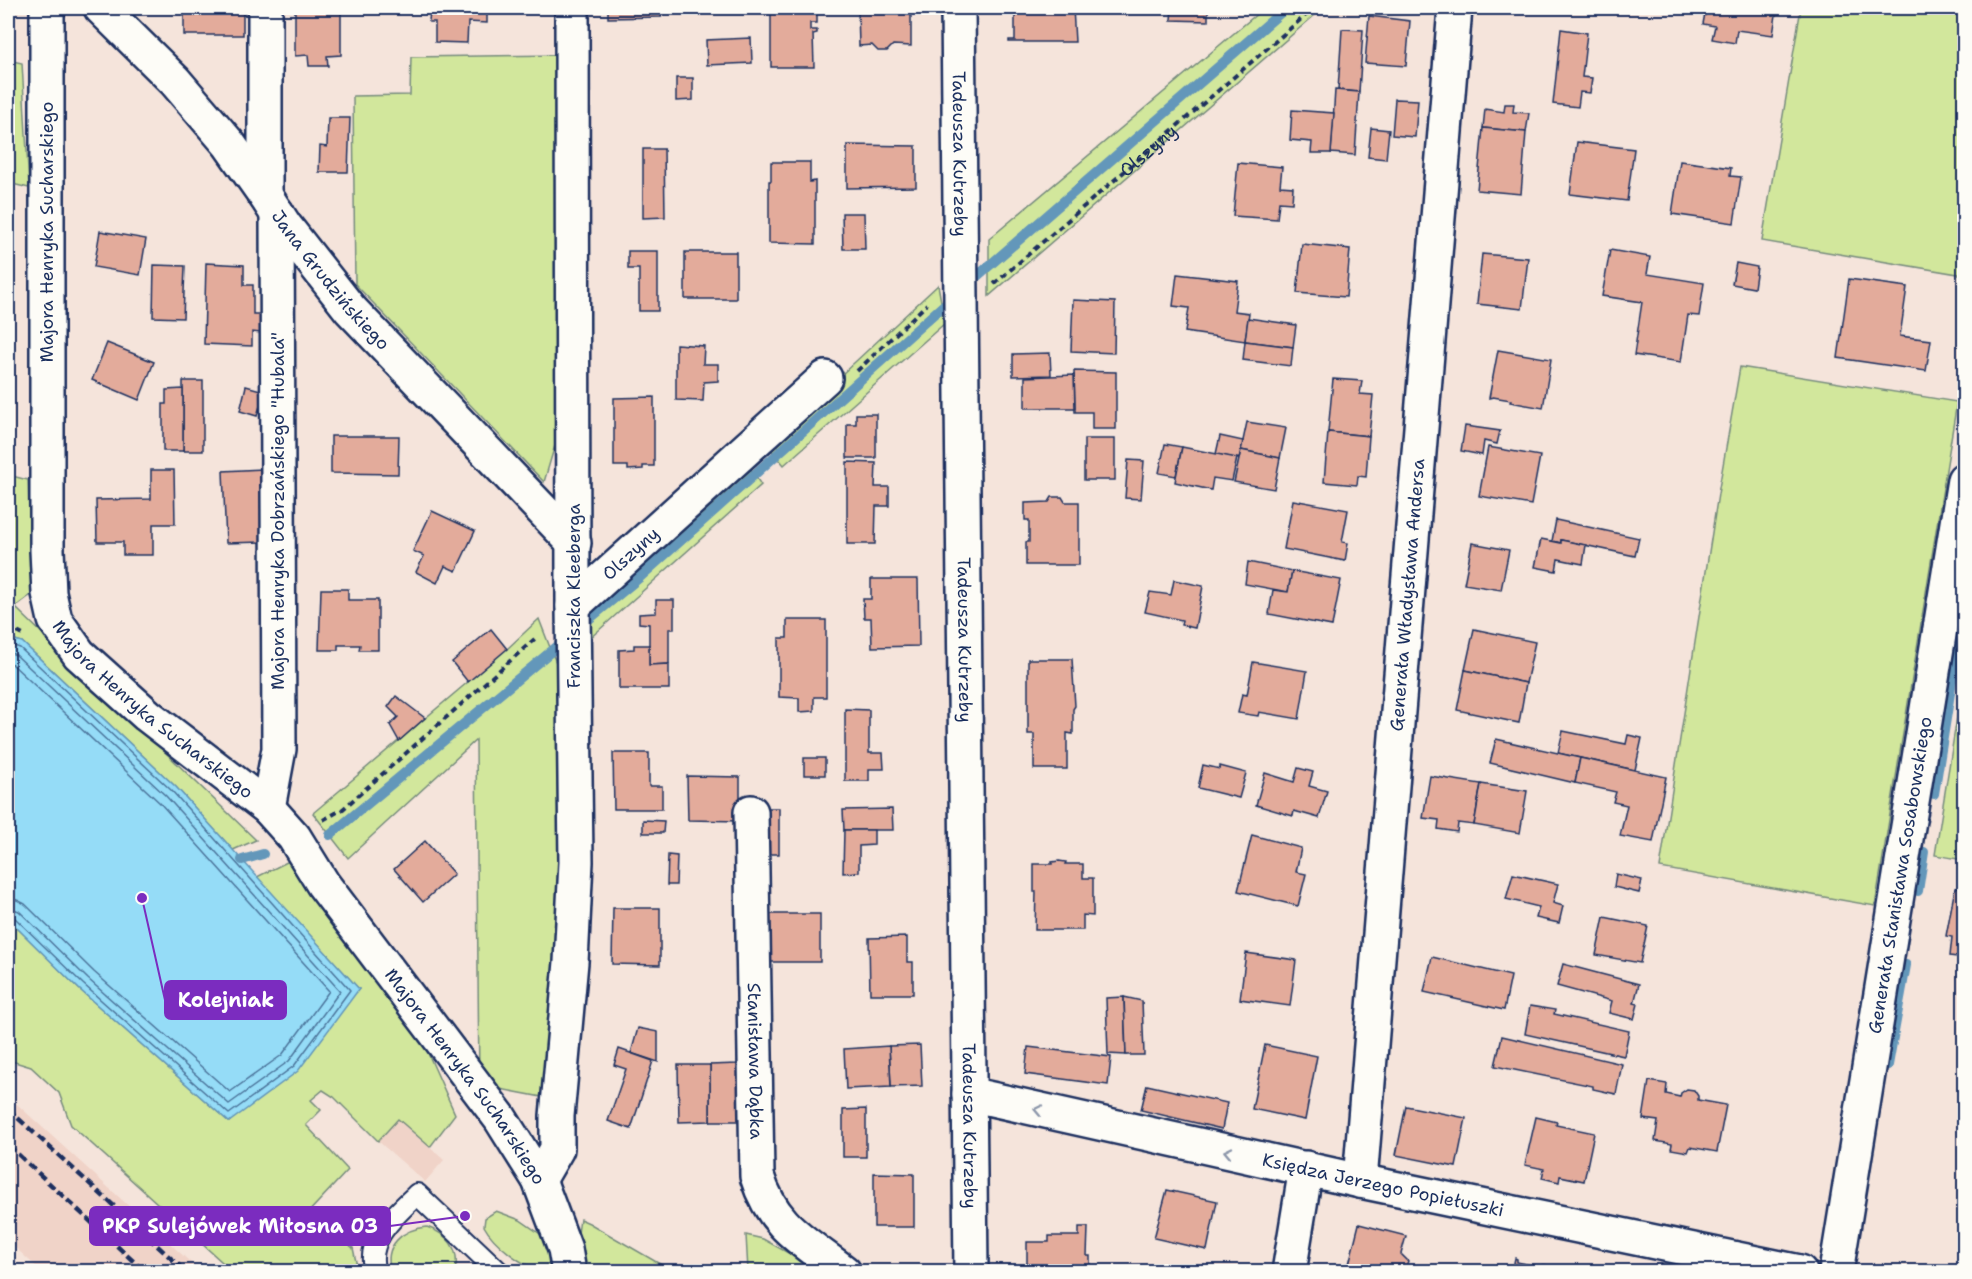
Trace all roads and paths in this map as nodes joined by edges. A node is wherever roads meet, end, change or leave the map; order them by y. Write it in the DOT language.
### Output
graph roads {
  1 [pos="47,8"];
  2 [pos="100,8"];
  3 [pos="265,8"];
  4 [pos="573,8"];
  5 [pos="958,8"];
  6 [pos="1314,8"];
  7 [pos="1455,8"];
  8 [pos="271,204"];
  9 [pos="961,273"];
  10 [pos="991,286"];
  11 [pos="825,378"];
  12 [pos="1965,480"];
  13 [pos="574,543"];
  14 [pos="573,606"];
  15 [pos="268,808"];
  16 [pos="751,812"];
  17 [pos="294,837"];
  18 [pos="969,1094"];
  19 [pos="1306,1168"];
  20 [pos="539,1180"];
  21 [pos="1360,1181"];
  22 [pos="8,1261"];
  23 [pos="488,1268"];
  24 [pos="19,1272"];
  25 [pos="375,1272"];
  26 [pos="569,1272"];
  27 [pos="844,1272"];
  28 [pos="970,1272"];
  29 [pos="1289,1272"];
  30 [pos="1800,1272"];
  31 [pos="1836,1272"];
  1 -- 15 [label="street, Majora Henryka Sucharskiego"];
  2 -- 8 [label="street, Jana Grudzińskiego"];
  3 -- 8 [label="street, Majora Henryka Dobrzańskiego \"Hubala\""];
  4 -- 13 [label="street, Franciszka Kleeberga"];
  5 -- 9 [label="street, Tadeusza Kutrzeby"];
  6 -- 10 [label="path, Olszyny"];
  7 -- 21 [label="street, Generała Władysława Andersa"];
  8 -- 13 [label="street, Jana Grudzińskiego"];
  8 -- 15 [label="street, Majora Henryka Dobrzańskiego \"Hubala\""];
  9 -- 11 [label="path"];
  9 -- 18 [label="street, Tadeusza Kutrzeby"];
  11 -- 14 [label="street, Olszyny"];
  12 -- 31 [label="street, Generała Stanisława Sosabowskiego"];
  13 -- 14 [label="street, Franciszka Kleeberga"];
  14 -- 17 [label="path"];
  14 -- 20 [label="street, Franciszka Kleeberga"];
  15 -- 17 [label="street, Majora Henryka Sucharskiego"];
  16 -- 27 [label="street, Stanisława Dąbka"];
  17 -- 20 [label="street, Majora Henryka Sucharskiego"];
  19 -- 18 [label="street, Księdza Jerzego Popiełuszki, one-way"];
  18 -- 28 [label="street, Tadeusza Kutrzeby"];
  19 -- 21 [label="street, Księdza Jerzego Popiełuszki"];
  19 -- 29 [label="street"];
  20 -- 26 [label="street, Majora Henryka Sucharskiego"];
  21 -- 30 [label="street, Księdza Jerzego Popiełuszki"];
  22 -- 24 [label="path"];
  23 -- 25 [label="lane"];
}
